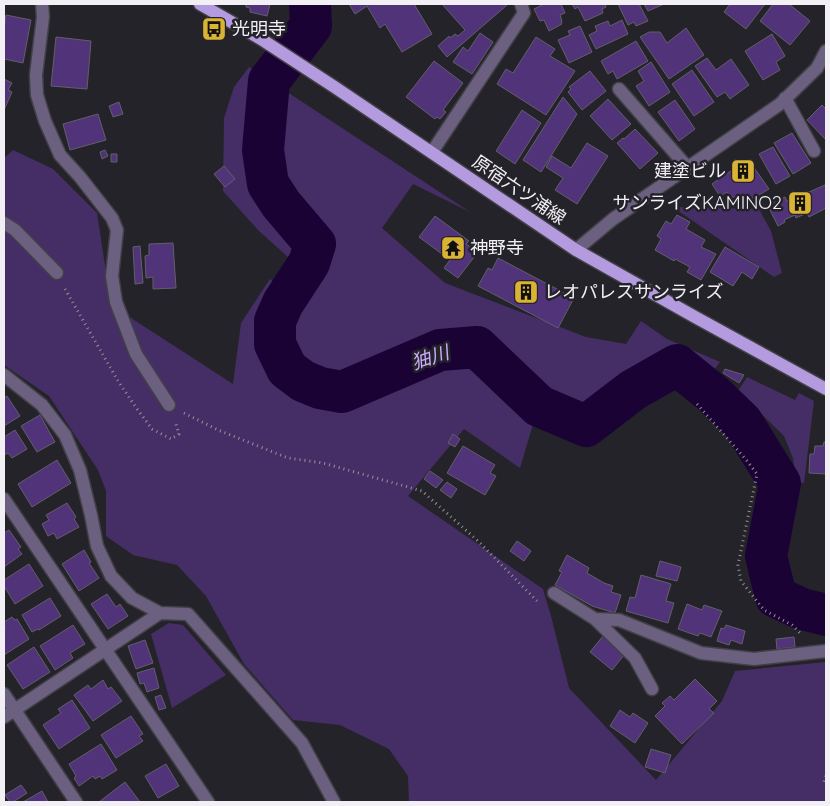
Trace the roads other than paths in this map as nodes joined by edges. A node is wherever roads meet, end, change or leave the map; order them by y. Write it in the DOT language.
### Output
graph roads {
  1 [pos="42,4"];
  2 [pos="200,4"];
  3 [pos="521,4"];
  4 [pos="826,51"];
  5 [pos="619,89"];
  6 [pos="785,98"];
  7 [pos="432,152"];
  8 [pos="814,152"];
  9 [pos="688,168"];
  10 [pos="4,223"];
  11 [pos="576,250"];
  12 [pos="56,273"];
  13 [pos="4,375"];
  14 [pos="826,389"];
  15 [pos="169,405"];
  16 [pos="4,499"];
  17 [pos="554,593"];
  18 [pos="160,613"];
  19 [pos="595,619"];
  20 [pos="106,649"];
  21 [pos="826,650"];
  22 [pos="652,689"];
  23 [pos="4,694"];
  24 [pos="9,714"];
  25 [pos="76,802"];
  26 [pos="208,802"];
  27 [pos="334,802"];
  1 -- 15 [label="street"];
  2 -- 7 [label="main road, 原宿六ツ浦線"];
  3 -- 7 [label="street"];
  4 -- 6 [label="street"];
  5 -- 9 [label="street"];
  6 -- 8 [label="street"];
  6 -- 9 [label="street"];
  7 -- 11 [label="main road, 原宿六ツ浦線"];
  9 -- 11 [label="street"];
  10 -- 12 [label="street"];
  11 -- 14 [label="main road, 原宿六ツ浦線"];
  13 -- 18 [label="street"];
  16 -- 20 [label="street"];
  17 -- 19 [label="street"];
  18 -- 20 [label="street"];
  18 -- 27 [label="street"];
  19 -- 21 [label="street"];
  19 -- 22 [label="street"];
  20 -- 24 [label="street"];
  20 -- 26 [label="street"];
  23 -- 24 [label="street"];
  24 -- 25 [label="street"];
}
